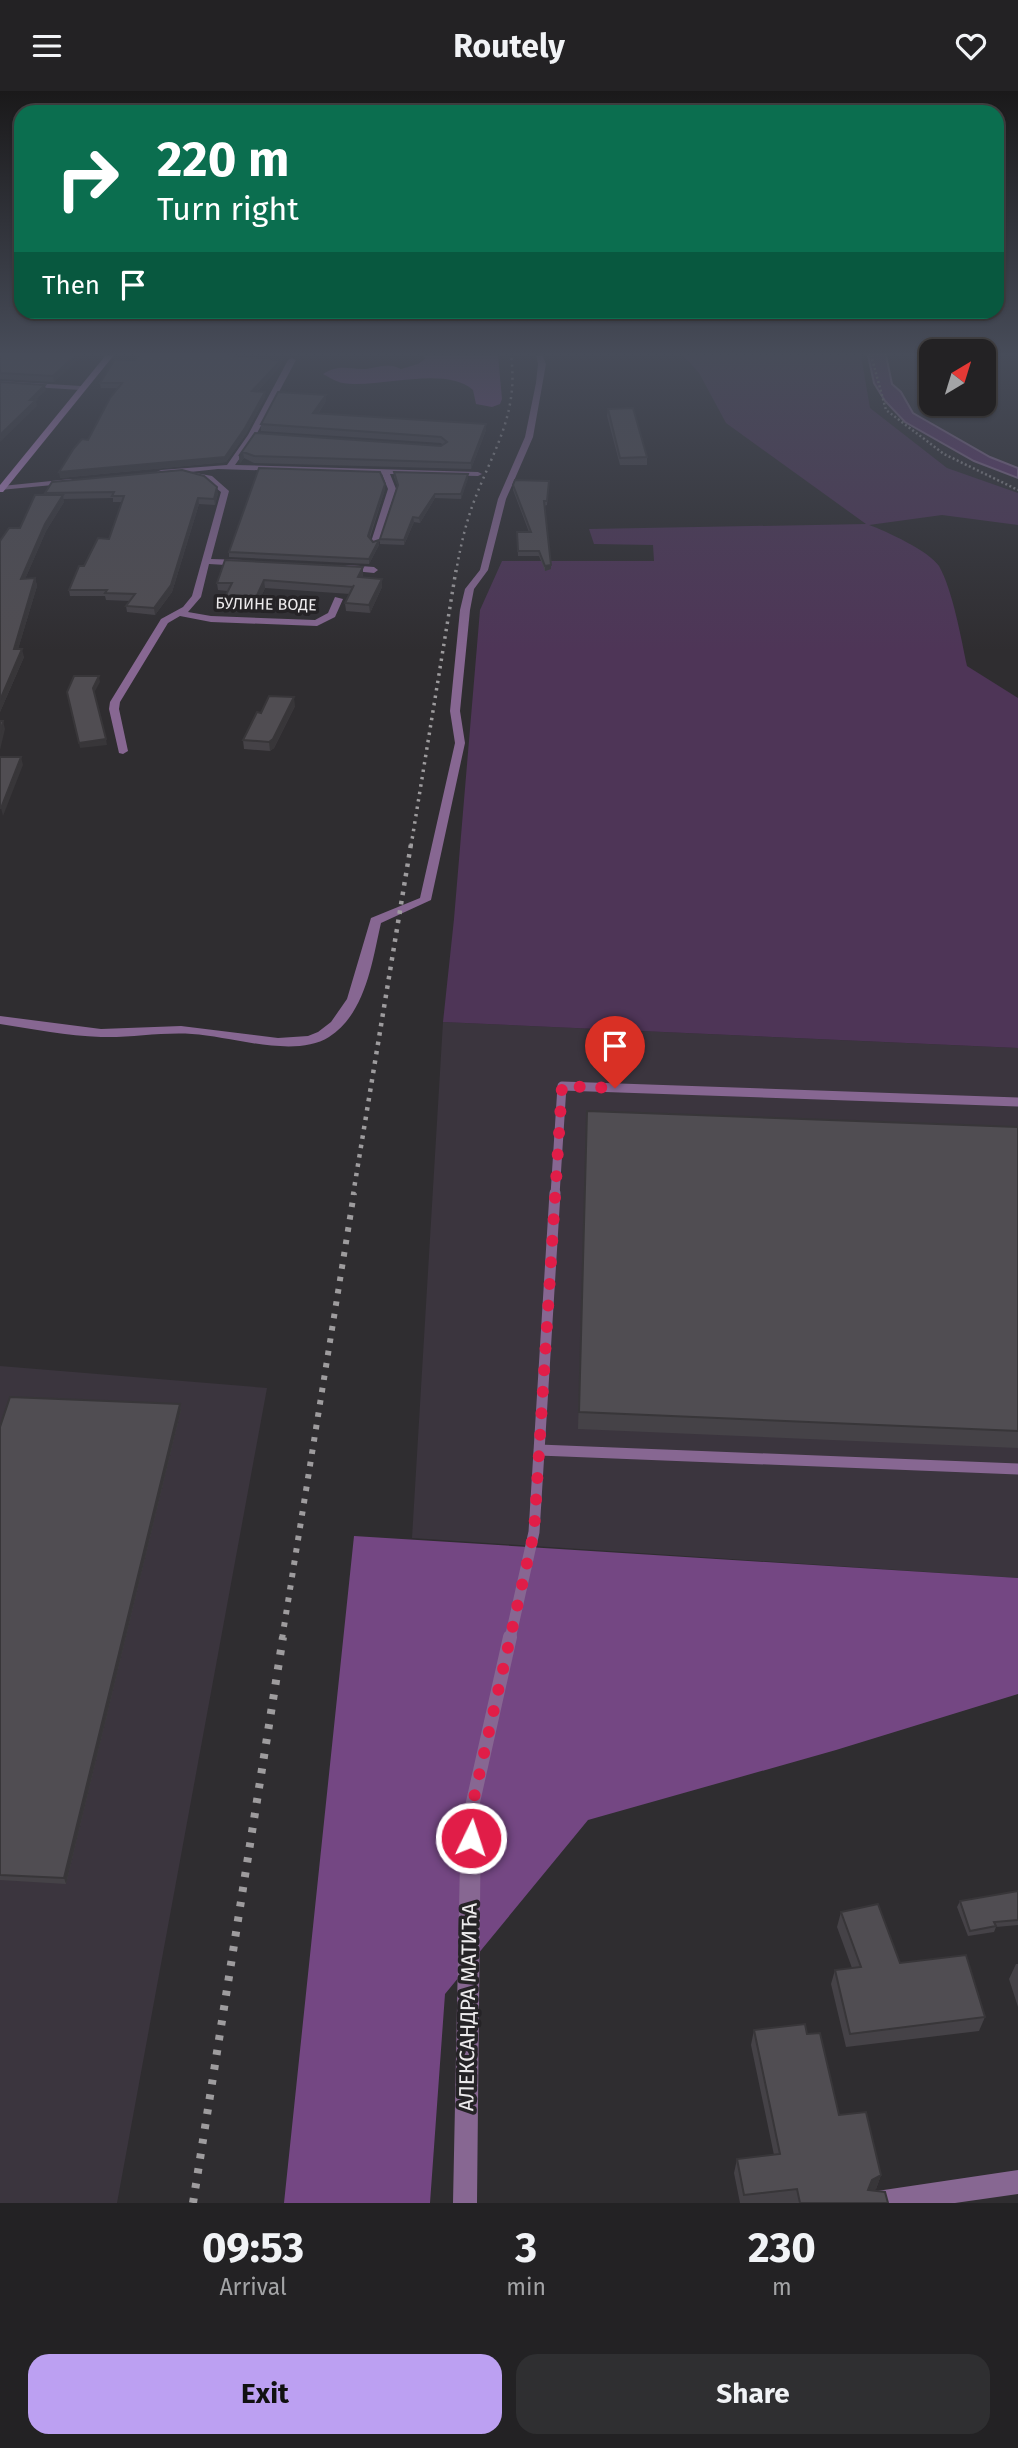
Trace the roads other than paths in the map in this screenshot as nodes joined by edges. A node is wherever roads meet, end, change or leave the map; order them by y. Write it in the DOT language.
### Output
graph roads {
  1 [pos="29,454"];
  2 [pos="240,454"];
  3 [pos="522,454"];
  4 [pos="230,467"];
  5 [pos="384,470"];
  6 [pos="169,471"];
  7 [pos="156,472"];
  8 [pos="478,474"];
  9 [pos="79,480"];
  10 [pos="1,489"];
  11 [pos="374,542"];
  12 [pos="206,561"];
  13 [pos="257,563"];
  14 [pos="335,568"];
  15 [pos="374,570"];
  16 [pos="338,599"];
  17 [pos="180,613"];
  18 [pos="123,751"];
  19 [pos="0,1020"];
  20 [pos="1018,1103"];
  21 [pos="539,1450"];
  22 [pos="1018,1469"];
  23 [pos="471,1811"];
  24 [pos="1018,2182"];
  25 [pos="956,2197"];
  26 [pos="465,2203"];
  27 [pos="877,2203"];
  1 -- 10 [label="main road"];
  2 -- 4 [label="street"];
  3 -- 19 [label="street"];
  4 -- 5 [label="street, БУЛИНЕ ВОДЕ"];
  4 -- 6 [label="street, БУЛИНЕ ВОДЕ"];
  5 -- 8 [label="street, БУЛИНЕ ВОДЕ"];
  5 -- 11 [label="street"];
  6 -- 7 [label="street, БУЛИНЕ ВОДЕ"];
  6 -- 12 [label="street, БУЛИНЕ ВОДЕ"];
  9 -- 10 [label="street"];
  12 -- 13 [label="street"];
  12 -- 17 [label="street, БУЛИНЕ ВОДЕ"];
  14 -- 15 [label="street"];
  16 -- 17 [label="street, БУЛИНЕ ВОДЕ"];
  17 -- 18 [label="street, БУЛИНЕ ВОДЕ"];
  20 -- 21 [label="lane"];
  21 -- 22 [label="lane"];
  21 -- 23 [label="lane"];
  23 -- 26 [label="street, АЛЕКСАНДРА МАТИЋА"];
  24 -- 25 [label="street"];
  25 -- 27 [label="street"];
}
